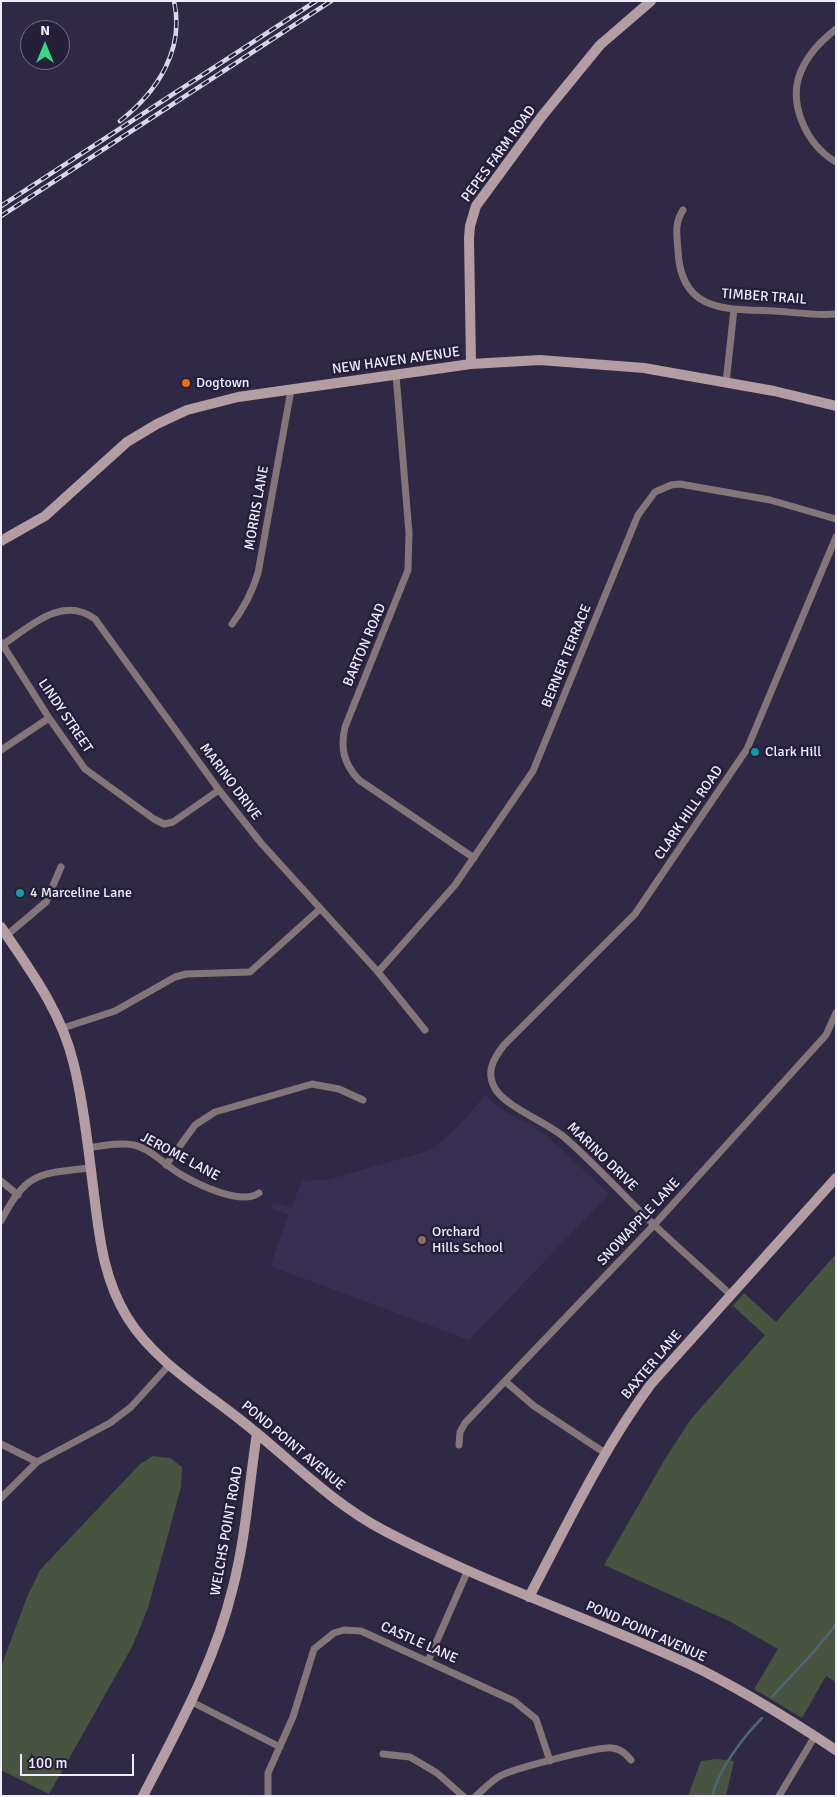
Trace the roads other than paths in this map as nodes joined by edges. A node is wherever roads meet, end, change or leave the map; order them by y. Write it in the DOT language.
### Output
graph roads {
  1 [pos="651,1"];
  2 [pos="836,29"];
  3 [pos="836,162"];
  4 [pos="683,210"];
  5 [pos="734,309"];
  6 [pos="836,314"];
  7 [pos="471,364"];
  8 [pos="396,375"];
  9 [pos="726,383"];
  10 [pos="291,390"];
  11 [pos="836,406"];
  12 [pos="836,519"];
  13 [pos="836,537"];
  14 [pos="1,541"];
  15 [pos="232,624"];
  16 [pos="2,645"];
  17 [pos="49,718"];
  18 [pos="1,750"];
  19 [pos="219,790"];
  20 [pos="474,858"];
  21 [pos="61,867"];
  22 [pos="320,909"];
  23 [pos="4,931"];
  24 [pos="378,972"];
  25 [pos="836,1012"];
  26 [pos="63,1028"];
  27 [pos="426,1030"];
  28 [pos="494,1058"];
  29 [pos="363,1100"];
  30 [pos="88,1148"];
  31 [pos="166,1165"];
  32 [pos="90,1168"];
  33 [pos="836,1178"];
  34 [pos="1,1181"];
  35 [pos="259,1193"];
  36 [pos="18,1194"];
  37 [pos="1,1221"];
  38 [pos="654,1225"];
  39 [pos="731,1295"];
  40 [pos="170,1364"];
  41 [pos="506,1382"];
  42 [pos="257,1433"];
  43 [pos="1,1444"];
  44 [pos="458,1445"];
  45 [pos="605,1453"];
  46 [pos="37,1462"];
  47 [pos="1,1498"];
  48 [pos="468,1570"];
  49 [pos="529,1597"];
  50 [pos="428,1661"];
  51 [pos="192,1702"];
  52 [pos="815,1736"];
  53 [pos="280,1747"];
  54 [pos="836,1750"];
  55 [pos="383,1754"];
  56 [pos="631,1760"];
  57 [pos="550,1761"];
  58 [pos="143,1796"];
  59 [pos="268,1796"];
  60 [pos="463,1796"];
  61 [pos="476,1796"];
  62 [pos="779,1796"];
  1 -- 7 [label="main road, PEPES FARM ROAD"];
  2 -- 3 [label="street"];
  4 -- 5 [label="street, TIMBER TRAIL"];
  5 -- 6 [label="street, TIMBER TRAIL"];
  5 -- 9 [label="street"];
  7 -- 8 [label="main road, NEW HAVEN AVENUE"];
  7 -- 9 [label="main road, NEW HAVEN AVENUE"];
  8 -- 10 [label="main road, NEW HAVEN AVENUE"];
  8 -- 20 [label="street, BARTON ROAD"];
  9 -- 11 [label="main road, NEW HAVEN AVENUE"];
  10 -- 14 [label="main road, NEW HAVEN AVENUE"];
  10 -- 15 [label="street, MORRIS LANE"];
  12 -- 20 [label="street, BERNER TERRACE"];
  13 -- 28 [label="street, CLARK HILL ROAD"];
  16 -- 17 [label="street, LINDY STREET"];
  16 -- 19 [label="street, MARINO DRIVE"];
  17 -- 18 [label="street"];
  17 -- 19 [label="street, LINDY STREET"];
  19 -- 22 [label="street, MARINO DRIVE"];
  20 -- 24 [label="street, BERNER TERRACE"];
  21 -- 23 [label="street"];
  22 -- 24 [label="street, MARINO DRIVE"];
  22 -- 26 [label="street"];
  23 -- 26 [label="main road, POND POINT AVENUE"];
  24 -- 27 [label="street, MARINO DRIVE"];
  25 -- 38 [label="street, SNOWAPPLE LANE"];
  26 -- 30 [label="main road, POND POINT AVENUE"];
  28 -- 38 [label="street, MARINO DRIVE"];
  29 -- 31 [label="street"];
  30 -- 31 [label="street, JEROME LANE"];
  30 -- 32 [label="main road, POND POINT AVENUE"];
  31 -- 35 [label="street, JEROME LANE"];
  32 -- 36 [label="street"];
  32 -- 40 [label="main road, POND POINT AVENUE"];
  33 -- 39 [label="main road, BAXTER LANE"];
  34 -- 36 [label="street"];
  36 -- 37 [label="street"];
  38 -- 39 [label="street, MARINO DRIVE"];
  38 -- 41 [label="street, SNOWAPPLE LANE"];
  39 -- 45 [label="main road, BAXTER LANE"];
  40 -- 42 [label="main road, POND POINT AVENUE"];
  40 -- 46 [label="street"];
  41 -- 44 [label="street, SNOWAPPLE LANE"];
  41 -- 45 [label="street"];
  42 -- 48 [label="main road, POND POINT AVENUE"];
  42 -- 51 [label="main road, WELCHS POINT ROAD"];
  43 -- 46 [label="street"];
  45 -- 49 [label="main road, BAXTER LANE"];
  46 -- 47 [label="street"];
  48 -- 49 [label="main road, POND POINT AVENUE"];
  48 -- 50 [label="street"];
  49 -- 52 [label="main road, POND POINT AVENUE"];
  50 -- 53 [label="street, CASTLE LANE"];
  50 -- 57 [label="street, CASTLE LANE"];
  51 -- 53 [label="street"];
  51 -- 58 [label="main road, WELCHS POINT ROAD"];
  52 -- 54 [label="main road, POND POINT AVENUE"];
  52 -- 62 [label="street"];
  53 -- 59 [label="street, CASTLE LANE"];
  55 -- 60 [label="street"];
  56 -- 57 [label="street"];
  57 -- 61 [label="street"];
}
